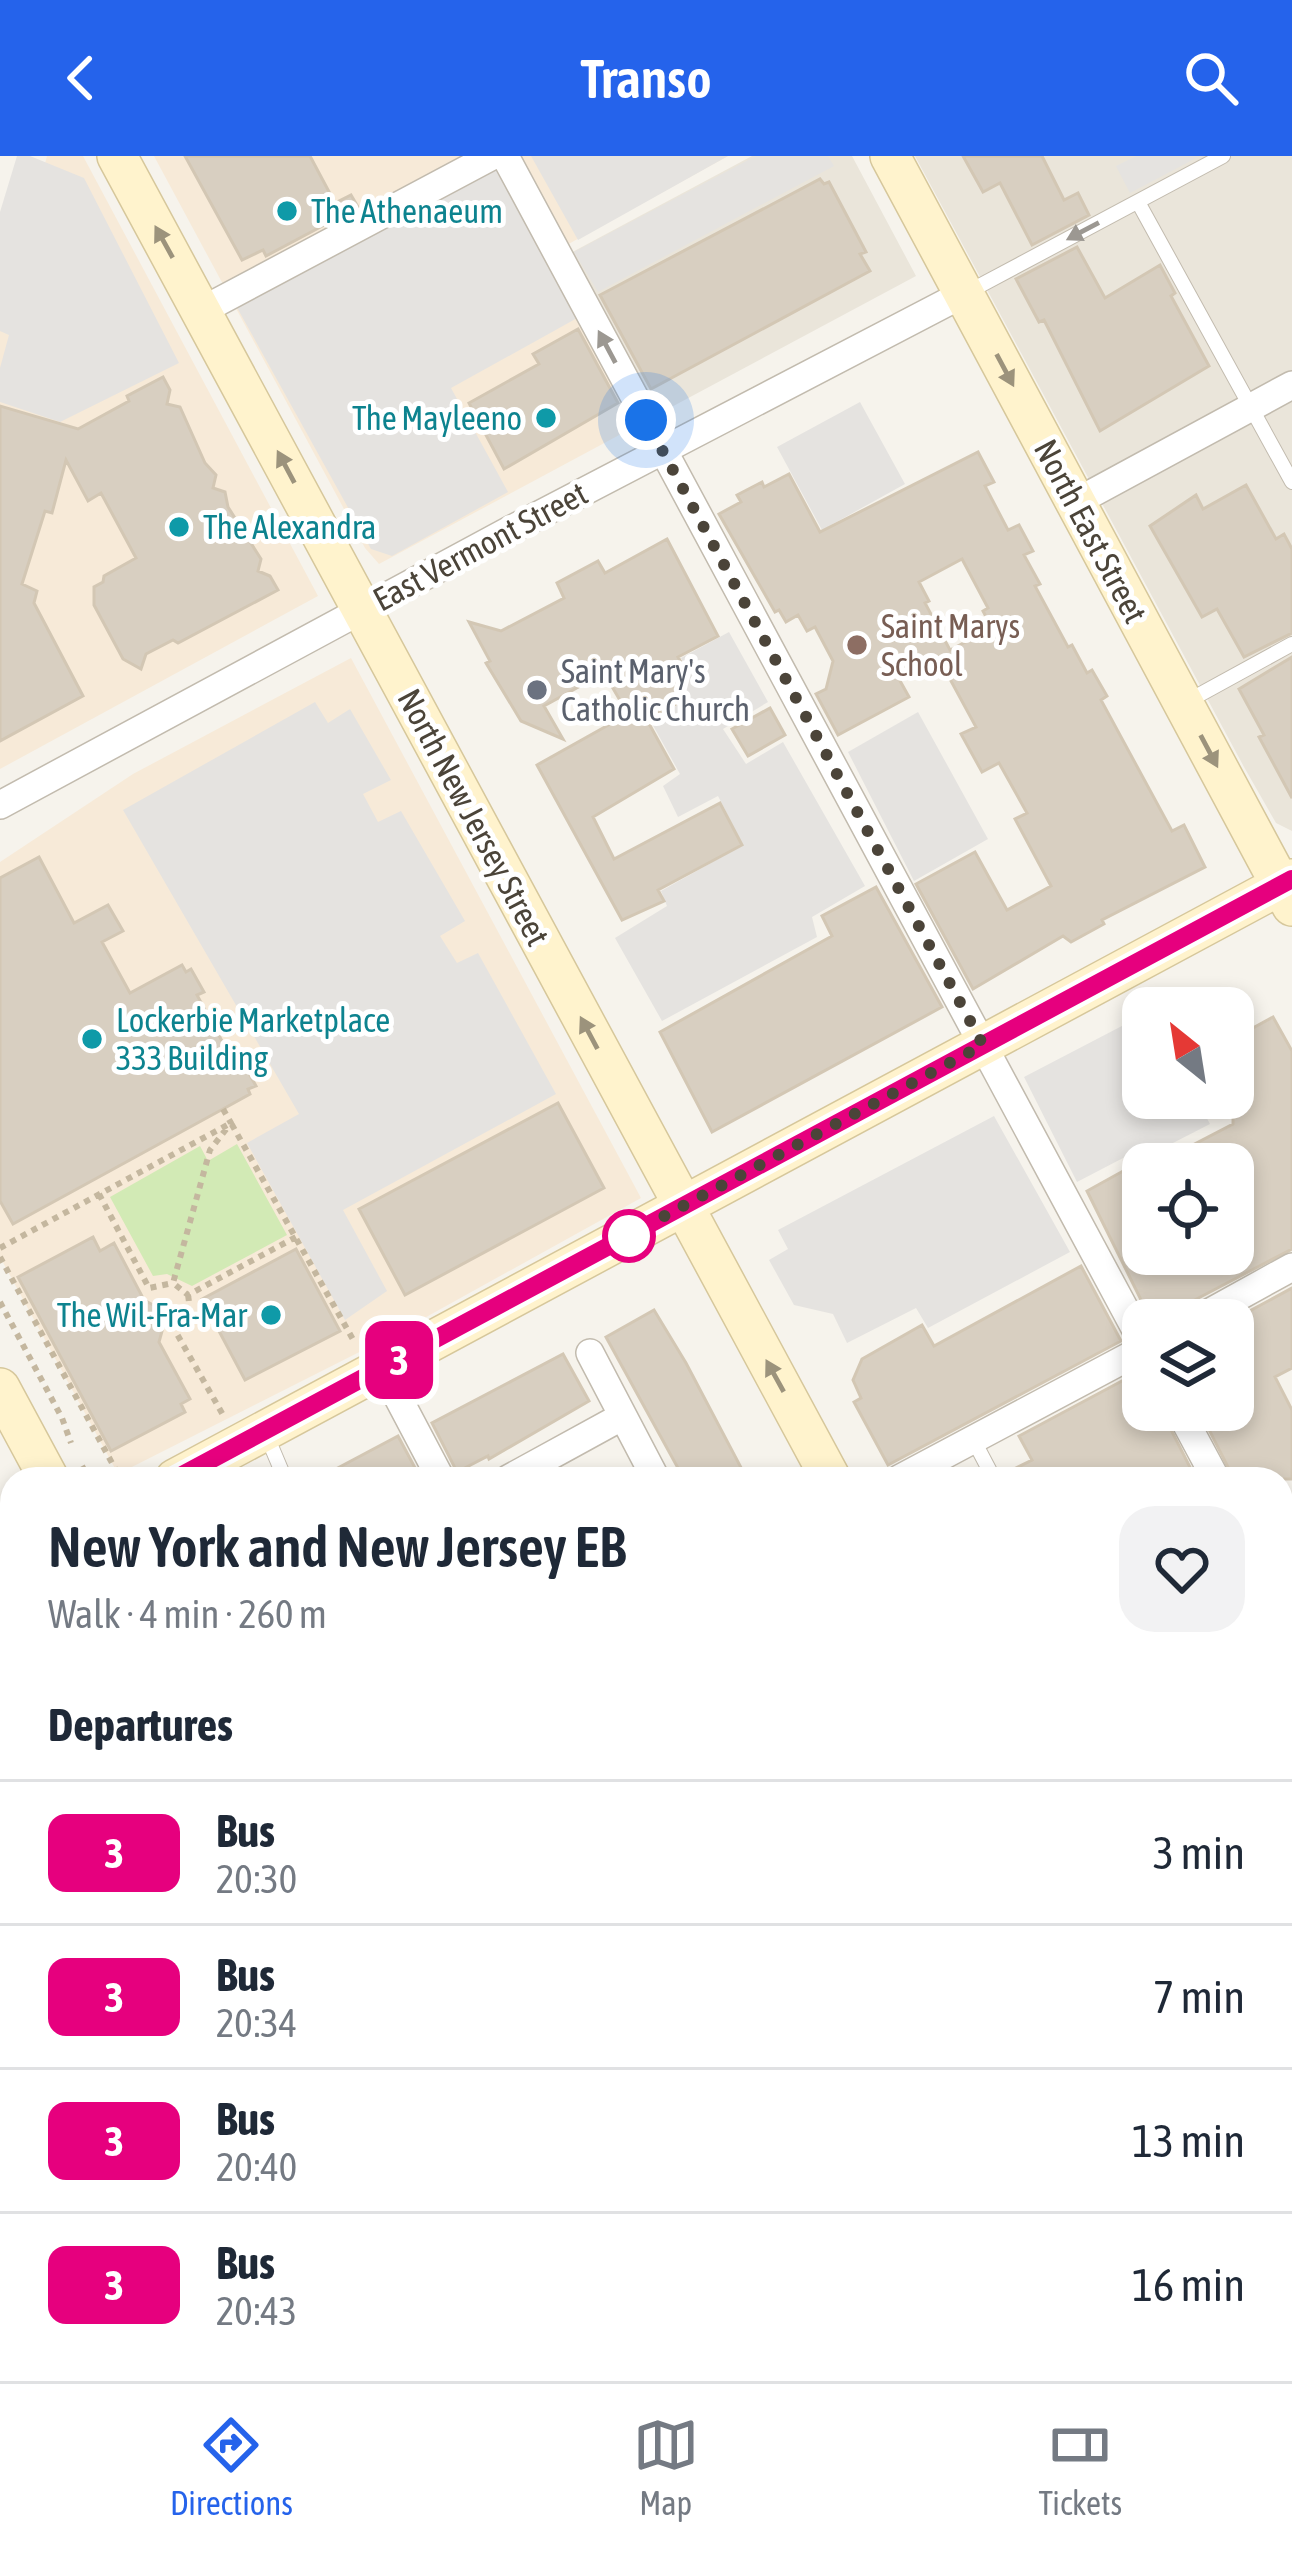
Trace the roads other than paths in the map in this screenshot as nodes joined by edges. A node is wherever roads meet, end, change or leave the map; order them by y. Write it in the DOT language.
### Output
graph roads {
  1 [pos="117,156"];
  2 [pos="492,156"];
  3 [pos="505,156"];
  4 [pos="890,156"];
  5 [pos="1223,156"];
  6 [pos="1138,202"];
  7 [pos="964,294"];
  8 [pos="201,310"];
  9 [pos="1292,386"];
  10 [pos="1252,407"];
  11 [pos="662,450"];
  12 [pos="1292,482"];
  13 [pos="1076,502"];
  14 [pos="362,609"];
  15 [pos="1292,644"];
  16 [pos="1184,703"];
  17 [pos="0,805"];
  18 [pos="1288,890"];
  19 [pos="983,1045"];
  20 [pos="683,1207"];
  21 [pos="1292,1267"];
  22 [pos="1234,1299"];
  23 [pos="1122,1306"];
  24 [pos="590,1353"];
  25 [pos="1122,1357"];
  26 [pos="371,1360"];
  27 [pos="0,1388"];
  28 [pos="623,1416"];
  29 [pos="265,1431"];
  30 [pos="1190,1431"];
  31 [pos="973,1439"];
  32 [pos="43,1467"];
  33 [pos="198,1467"];
  34 [pos="280,1467"];
  35 [pos="434,1467"];
  36 [pos="530,1467"];
  37 [pos="650,1467"];
  38 [pos="824,1467"];
  39 [pos="921,1467"];
  40 [pos="988,1467"];
  41 [pos="1210,1467"];
  8 -- 1 [label="main road, North New Jersey Street, one-way"];
  2 -- 8 [label="street"];
  11 -- 3 [label="street, one-way"];
  4 -- 7 [label="main road, North East Street"];
  5 -- 6 [label="lane"];
  6 -- 7 [label="lane, one-way"];
  6 -- 10 [label="lane"];
  7 -- 11 [label="street, East Vermont Street"];
  7 -- 13 [label="main road, North East Street, one-way"];
  14 -- 8 [label="main road, North New Jersey Street, one-way"];
  9 -- 10 [label="street"];
  10 -- 12 [label="lane"];
  10 -- 13 [label="street"];
  11 -- 14 [label="street, East Vermont Street"];
  11 -- 19 [label="street"];
  13 -- 16 [label="main road, North East Street"];
  14 -- 17 [label="street, East Vermont Street"];
  20 -- 14 [label="main road, North New Jersey Street, one-way"];
  15 -- 16 [label="lane"];
  16 -- 18 [label="main road, North East Street, one-way"];
  18 -- 19 [label="main road"];
  19 -- 20 [label="main road"];
  19 -- 23 [label="street"];
  20 -- 26 [label="main road"];
  38 -- 20 [label="main road, North New Jersey Street, one-way"];
  21 -- 22 [label="street"];
  24 -- 28 [label="street"];
  25 -- 31 [label="street"];
  26 -- 29 [label="main road"];
  26 -- 35 [label="street"];
  27 -- 32 [label="main road"];
  28 -- 36 [label="street"];
  28 -- 37 [label="street"];
  29 -- 33 [label="main road"];
  29 -- 34 [label="lane"];
  30 -- 41 [label="street"];
  31 -- 39 [label="street"];
  31 -- 40 [label="lane"];
}
